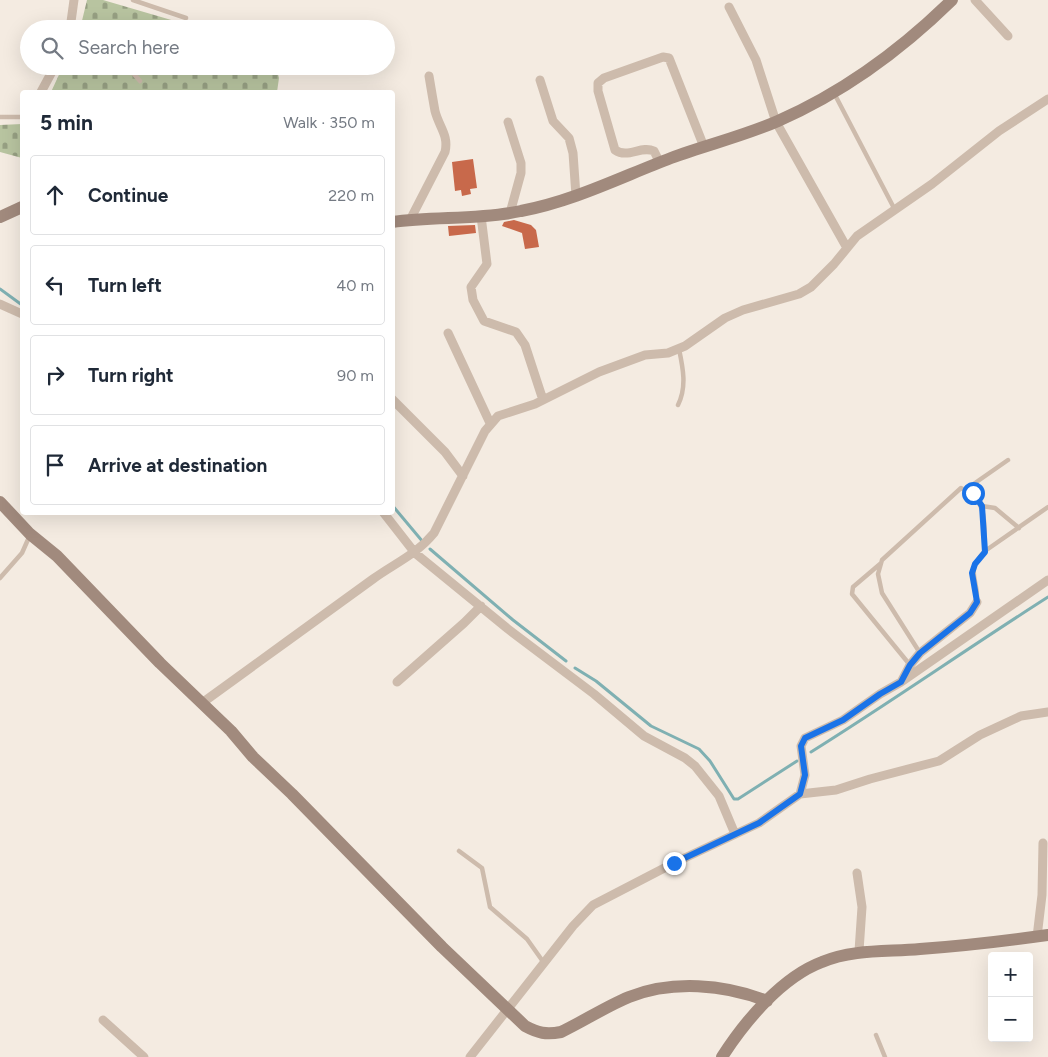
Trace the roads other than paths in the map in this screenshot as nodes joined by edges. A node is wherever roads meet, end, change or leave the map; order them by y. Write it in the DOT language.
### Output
graph roads {
  1 [pos="74,0"];
  2 [pos="133,0"];
  3 [pos="952,0"];
  4 [pos="975,0"];
  5 [pos="729,8"];
  6 [pos="186,18"];
  7 [pos="71,20"];
  8 [pos="1008,36"];
  9 [pos="50,75"];
  10 [pos="134,75"];
  11 [pos="429,76"];
  12 [pos="540,80"];
  13 [pos="140,81"];
  14 [pos="42,90"];
  15 [pos="833,92"];
  16 [pos="1048,99"];
  17 [pos="0,117"];
  18 [pos="20,117"];
  19 [pos="508,122"];
  20 [pos="776,122"];
  21 [pos="704,147"];
  22 [pos="660,163"];
  23 [pos="576,196"];
  24 [pos="20,208"];
  25 [pos="895,210"];
  26 [pos="510,213"];
  27 [pos="0,216"];
  28 [pos="481,216"];
  29 [pos="410,220"];
  30 [pos="395,222"];
  31 [pos="847,248"];
  32 [pos="0,304"];
  33 [pos="20,313"];
  34 [pos="448,333"];
  35 [pos="679,349"];
  36 [pos="543,400"];
  37 [pos="395,402"];
  38 [pos="678,405"];
  39 [pos="490,423"];
  40 [pos="1008,460"];
  41 [pos="463,476"];
  42 [pos="965,490"];
  43 [pos="0,502"];
  44 [pos="982,506"];
  45 [pos="1048,507"];
  46 [pos="385,515"];
  47 [pos="1018,528"];
  48 [pos="30,534"];
  49 [pos="985,552"];
  50 [pos="416,553"];
  51 [pos="881,564"];
  52 [pos="0,578"];
  53 [pos="1048,580"];
  54 [pos="977,602"];
  55 [pos="481,606"];
  56 [pos="920,653"];
  57 [pos="910,665"];
  58 [pos="397,682"];
  59 [pos="901,682"];
  60 [pos="202,703"];
  61 [pos="1048,712"];
  62 [pos="800,794"];
  63 [pos="735,834"];
  64 [pos="1043,843"];
  65 [pos="459,851"];
  66 [pos="857,873"];
  67 [pos="1042,936"];
  68 [pos="859,952"];
  69 [pos="544,963"];
  70 [pos="767,1001"];
  71 [pos="509,1009"];
  72 [pos="103,1020"];
  73 [pos="876,1035"];
  74 [pos="144,1057"];
  75 [pos="470,1057"];
  76 [pos="722,1057"];
  77 [pos="885,1057"];
  1 -- 7 [label="street"];
  2 -- 6 [label="lane"];
  3 -- 15 [label="street"];
  4 -- 8 [label="street"];
  5 -- 20 [label="street"];
  9 -- 14 [label="street"];
  10 -- 13 [label="lane"];
  11 -- 29 [label="street"];
  12 -- 23 [label="street"];
  15 -- 20 [label="street"];
  15 -- 25 [label="lane"];
  16 -- 25 [label="street"];
  17 -- 18 [label="lane"];
  19 -- 26 [label="street"];
  20 -- 21 [label="street"];
  20 -- 31 [label="street"];
  21 -- 22 [label="street"];
  21 -- 22 [label="street"];
  22 -- 23 [label="street"];
  23 -- 26 [label="street"];
  24 -- 27 [label="street"];
  25 -- 31 [label="street"];
  26 -- 28 [label="street"];
  28 -- 29 [label="street"];
  28 -- 36 [label="street"];
  29 -- 30 [label="street"];
  31 -- 35 [label="street"];
  32 -- 33 [label="street"];
  34 -- 39 [label="street"];
  35 -- 36 [label="street"];
  35 -- 38 [label="lane"];
  36 -- 39 [label="street"];
  37 -- 41 [label="street"];
  39 -- 41 [label="street"];
  40 -- 42 [label="lane"];
  41 -- 50 [label="street"];
  42 -- 44 [label="lane"];
  42 -- 51 [label="lane"];
  43 -- 48 [label="street"];
  44 -- 47 [label="lane"];
  44 -- 49 [label="lane"];
  45 -- 47 [label="lane"];
  46 -- 50 [label="street"];
  47 -- 49 [label="lane"];
  48 -- 52 [label="lane"];
  48 -- 60 [label="street"];
  49 -- 54 [label="lane"];
  50 -- 55 [label="street"];
  50 -- 60 [label="street"];
  51 -- 56 [label="lane"];
  51 -- 57 [label="lane"];
  53 -- 59 [label="street"];
  54 -- 56 [label="street"];
  55 -- 58 [label="street"];
  55 -- 63 [label="street"];
  56 -- 57 [label="street"];
  57 -- 59 [label="street"];
  59 -- 62 [label="street"];
  60 -- 71 [label="street"];
  61 -- 62 [label="street"];
  62 -- 63 [label="street"];
  63 -- 69 [label="street"];
  64 -- 67 [label="street"];
  65 -- 69 [label="lane"];
  66 -- 68 [label="street"];
  67 -- 68 [label="street"];
  68 -- 70 [label="street"];
  69 -- 71 [label="street"];
  70 -- 71 [label="street"];
  70 -- 76 [label="street"];
  71 -- 75 [label="street"];
  72 -- 74 [label="street"];
  73 -- 77 [label="lane"];
}
